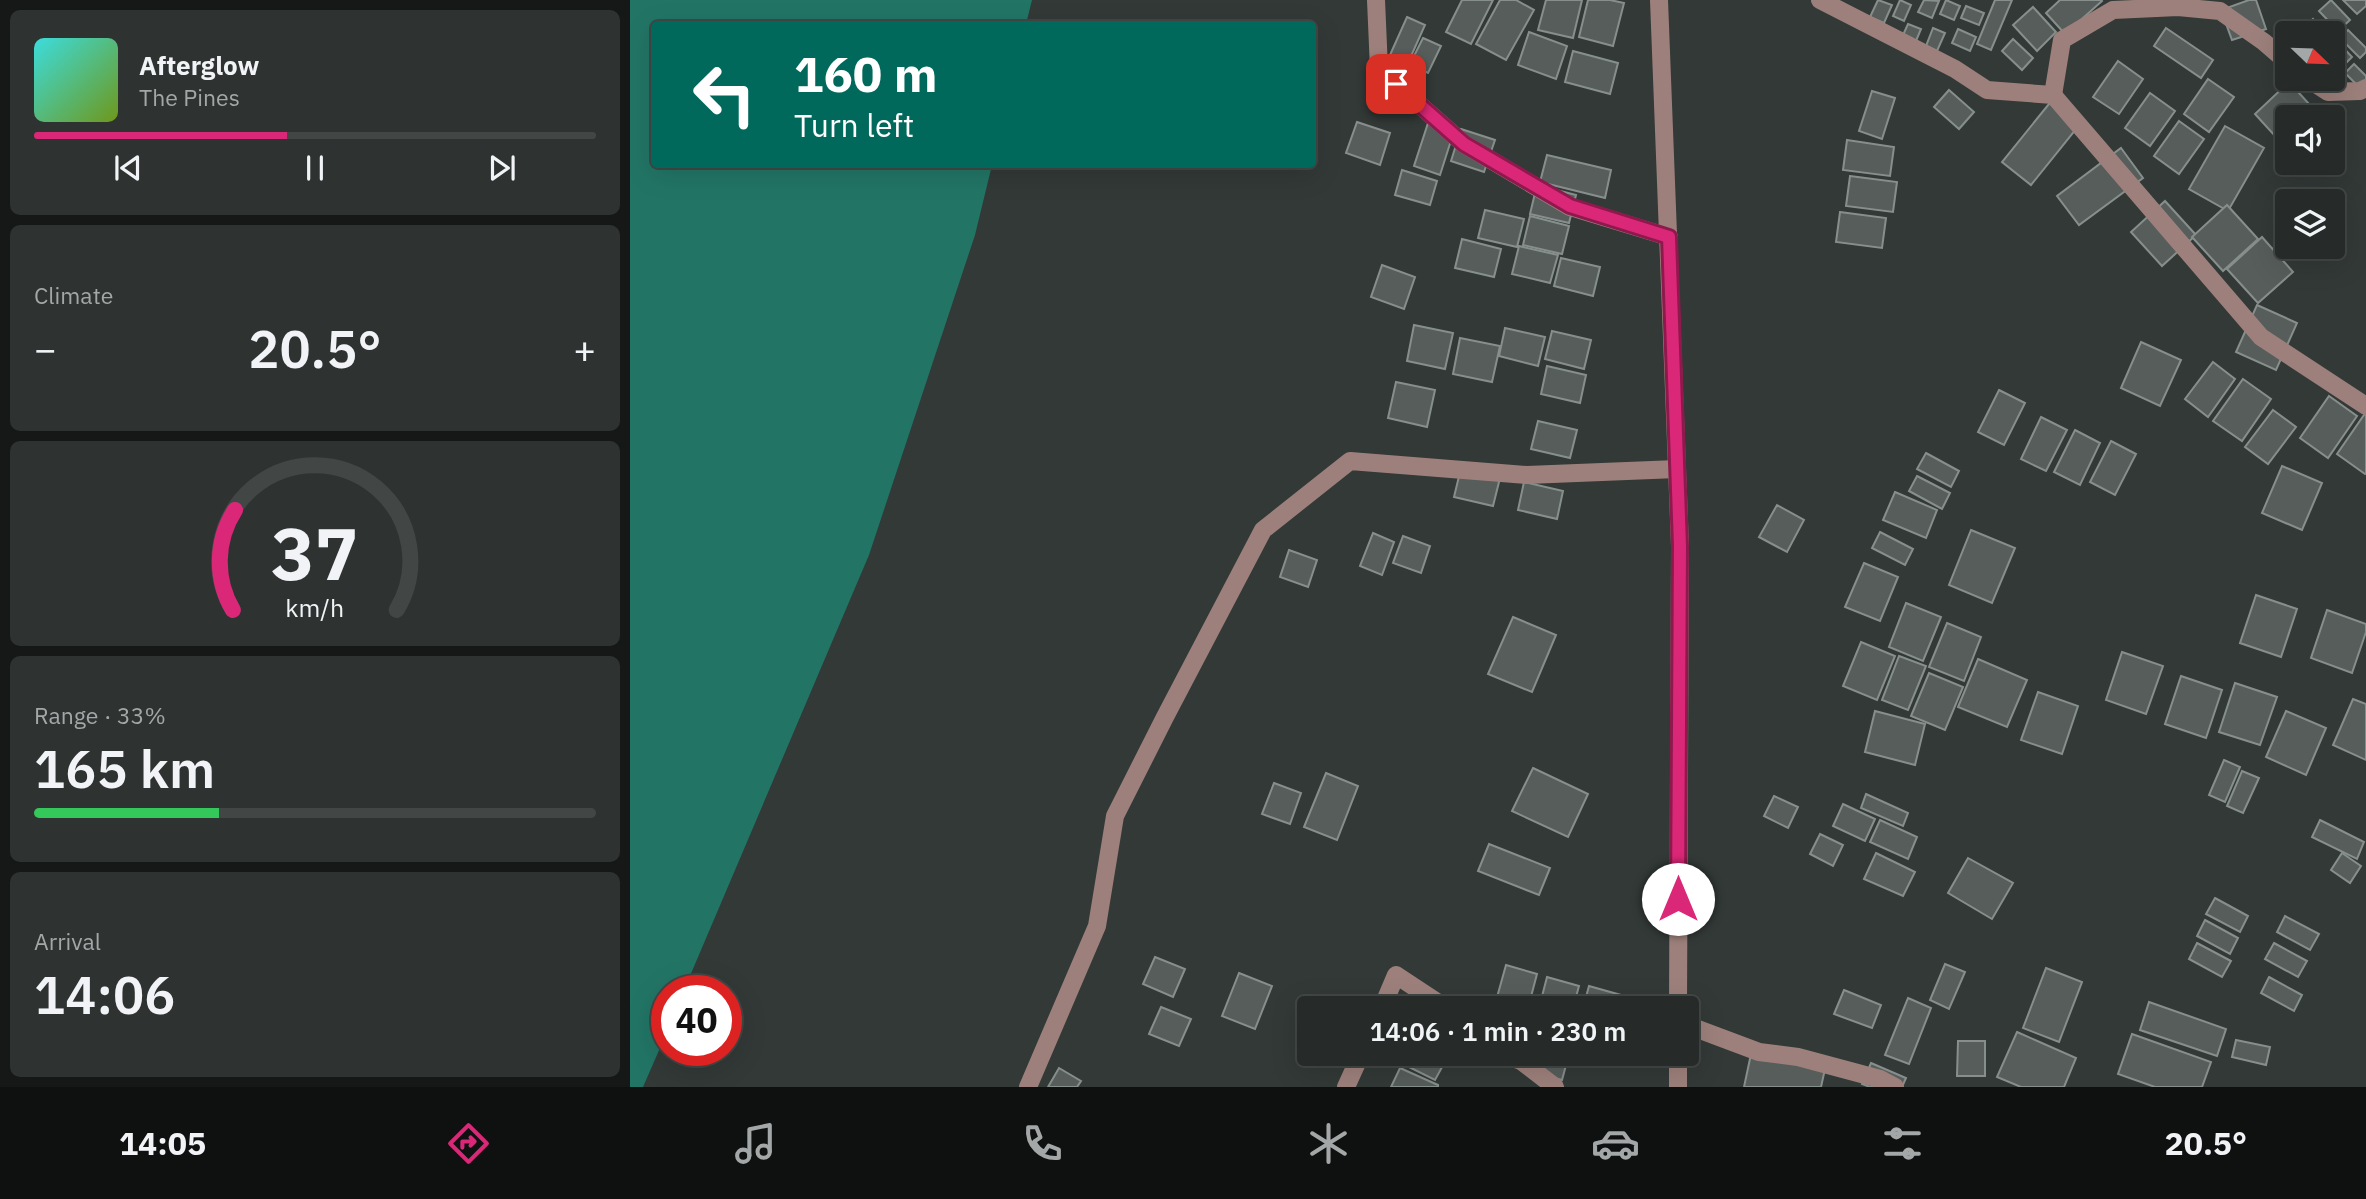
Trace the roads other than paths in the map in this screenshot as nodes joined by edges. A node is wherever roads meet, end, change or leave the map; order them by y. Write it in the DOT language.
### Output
graph roads {
  1 [pos="1376,0"];
  2 [pos="1659,0"];
  3 [pos="1819,0"];
  4 [pos="2180,4"];
  5 [pos="2275,52"];
  6 [pos="2366,88"];
  7 [pos="2326,91"];
  8 [pos="2053,94"];
  9 [pos="1669,237"];
  10 [pos="2366,406"];
  11 [pos="1677,470"];
  12 [pos="1387,996"];
  13 [pos="1428,996"];
  14 [pos="1678,996"];
  15 [pos="1699,1030"];
  16 [pos="1356,1066"];
  17 [pos="1528,1066"];
  18 [pos="1678,1066"];
  19 [pos="1028,1087"];
  20 [pos="1346,1087"];
  21 [pos="1555,1087"];
  22 [pos="1678,1087"];
  23 [pos="1895,1087"];
  1 -- 9 [label="street"];
  2 -- 9 [label="street"];
  3 -- 8 [label="street"];
  4 -- 5 [label="street"];
  4 -- 8 [label="street"];
  6 -- 7 [label="street"];
  8 -- 10 [label="street"];
  9 -- 11 [label="street"];
  11 -- 14 [label="street"];
  11 -- 19 [label="street"];
  12 -- 13 [label="street"];
  15 -- 23 [label="street"];
  16 -- 20 [label="street"];
  17 -- 21 [label="street"];
  18 -- 22 [label="street"];
}
